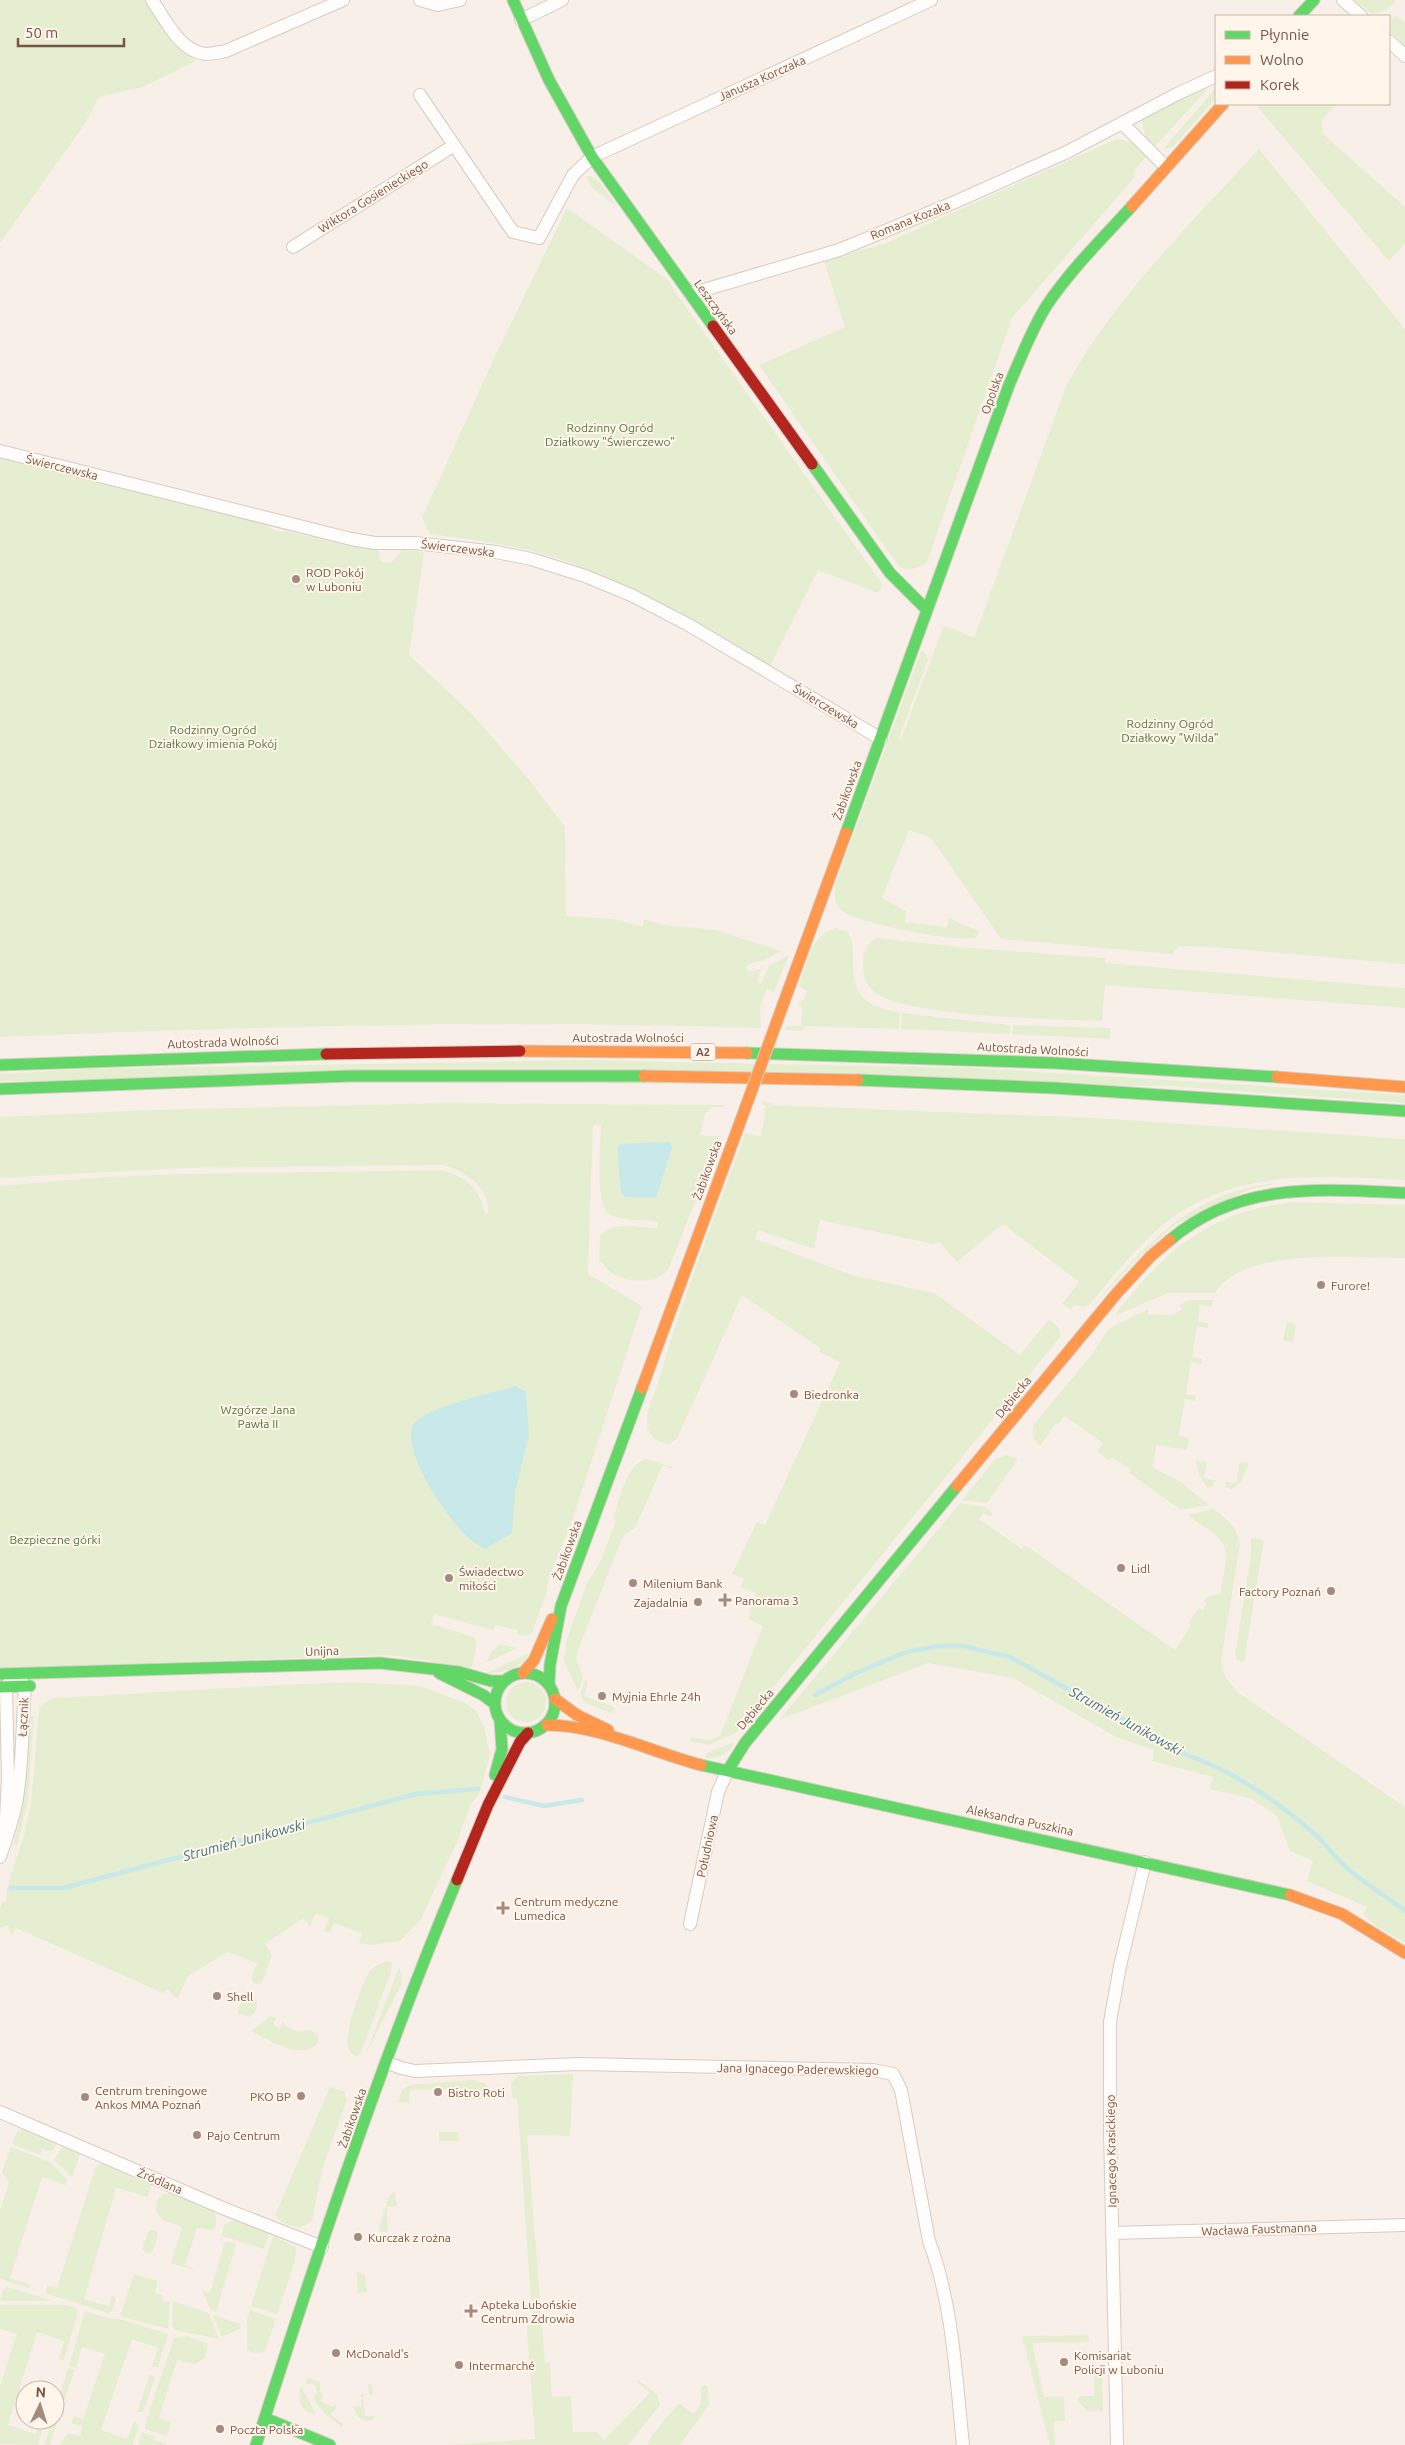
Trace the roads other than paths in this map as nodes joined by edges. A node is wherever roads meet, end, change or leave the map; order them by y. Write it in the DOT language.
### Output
graph roads {
  1 [pos="152,0"];
  2 [pos="343,0"];
  3 [pos="420,0"];
  4 [pos="460,0"];
  5 [pos="513,0"];
  6 [pos="562,0"];
  7 [pos="931,0"];
  8 [pos="1314,0"];
  9 [pos="1343,0"];
  10 [pos="315,5"];
  11 [pos="1300,15"];
  12 [pos="1360,15"];
  13 [pos="521,20"];
  14 [pos="1390,43"];
  15 [pos="1405,56"];
  16 [pos="1215,76"];
  17 [pos="420,95"];
  18 [pos="1221,105"];
  19 [pos="1122,123"];
  20 [pos="452,146"];
  21 [pos="592,157"];
  22 [pos="1166,167"];
  23 [pos="293,246"];
  24 [pos="690,294"];
  25 [pos="0,451"];
  26 [pos="927,610"];
  27 [pos="880,742"];
  28 [pos="0,1065"];
  29 [pos="1405,1087"];
  30 [pos="0,1089"];
  31 [pos="1405,1111"];
  32 [pos="1405,1193"];
  33 [pos="561,1606"];
  34 [pos="212,1669"];
  35 [pos="432,1669"];
  36 [pos="523,1673"];
  37 [pos="0,1674"];
  38 [pos="15,1675"];
  39 [pos="505,1681"];
  40 [pos="65,1684"];
  41 [pos="549,1684"];
  42 [pos="45,1685"];
  43 [pos="25,1686"];
  44 [pos="3,1687"];
  45 [pos="555,1699"];
  46 [pos="495,1704"];
  47 [pos="500,1720"];
  48 [pos="546,1725"];
  49 [pos="528,1733"];
  50 [pos="620,1740"];
  51 [pos="728,1770"];
  52 [pos="488,1805"];
  53 [pos="5,1840"];
  54 [pos="0,1857"];
  55 [pos="1145,1862"];
  56 [pos="690,1924"];
  57 [pos="1405,1952"];
  58 [pos="386,2062"];
  59 [pos="0,2112"];
  60 [pos="1405,2225"];
  61 [pos="1112,2232"];
  62 [pos="322,2247"];
  63 [pos="265,2418"];
  64 [pos="256,2445"];
  65 [pos="330,2445"];
  66 [pos="963,2445"];
  67 [pos="1117,2445"];
  1 -- 10 [label="street"];
  2 -- 10 [label="street"];
  3 -- 4 [label="street"];
  5 -- 13 [label="main road, Leszczyńska"];
  6 -- 13 [label="street"];
  7 -- 21 [label="street, Janusza Korczaka"];
  8 -- 11 [label="main road"];
  9 -- 12 [label="street"];
  13 -- 21 [label="main road, Leszczyńska"];
  14 -- 15 [label="street"];
  16 -- 19 [label="street, Romana Kozaka"];
  17 -- 20 [label="street"];
  18 -- 22 [label="main road, Opolska"];
  19 -- 22 [label="street"];
  19 -- 24 [label="street, Romana Kozaka"];
  20 -- 21 [label="street"];
  20 -- 23 [label="street, Wiktora Gosienieckiego"];
  21 -- 24 [label="main road, Leszczyńska"];
  22 -- 26 [label="main road, Opolska"];
  24 -- 26 [label="main road, Leszczyńska"];
  25 -- 27 [label="street, Świerczewska"];
  26 -- 27 [label="main road, Opolska"];
  27 -- 33 [label="main road, Żabikowska, bridge"];
  28 -- 29 [label="main road, Autostrada Wolności / A2"];
  30 -- 31 [label="main road, A2"];
  32 -- 51 [label="main road, Dębiecka"];
  33 -- 36 [label="main road, Żabikowska"];
  33 -- 41 [label="main road, Żabikowska"];
  34 -- 35 [label="main road, Unijna"];
  34 -- 38 [label="main road, Unijna"];
  34 -- 40 [label="main road, Unijna"];
  35 -- 39 [label="main road, Unijna"];
  35 -- 46 [label="main road, Unijna"];
  36 -- 39 [label="main road"];
  36 -- 41 [label="main road"];
  37 -- 38 [label="main road, Unijna"];
  38 -- 43 [label="street, Łącznik"];
  38 -- 44 [label="street, Łącznik"];
  39 -- 46 [label="main road"];
  41 -- 45 [label="main road"];
  42 -- 43 [label="main road"];
  43 -- 44 [label="main road"];
  43 -- 53 [label="street, Łącznik"];
  44 -- 53 [label="street, Łącznik"];
  45 -- 48 [label="main road"];
  45 -- 50 [label="main road, Aleksandra Puszkina"];
  46 -- 47 [label="main road"];
  47 -- 49 [label="main road"];
  47 -- 52 [label="main road, Żabikowska"];
  48 -- 49 [label="main road"];
  48 -- 50 [label="main road, Aleksandra Puszkina"];
  49 -- 52 [label="main road, Żabikowska"];
  50 -- 51 [label="main road, Aleksandra Puszkina"];
  51 -- 55 [label="main road, Aleksandra Puszkina"];
  51 -- 56 [label="street, Południowa"];
  52 -- 58 [label="main road, Żabikowska"];
  53 -- 54 [label="street, Łącznik"];
  55 -- 57 [label="main road, Aleksandra Puszkina"];
  55 -- 61 [label="street, Ignacego Krasickiego"];
  58 -- 62 [label="main road, Żabikowska"];
  58 -- 66 [label="street, Jana Ignacego Paderewskiego"];
  59 -- 62 [label="street, Źródlana"];
  60 -- 61 [label="street, Wacława Faustmanna"];
  61 -- 67 [label="street, Ignacego Krasickiego"];
  62 -- 63 [label="main road, Żabikowska"];
  63 -- 64 [label="main road, Żabikowska"];
  63 -- 65 [label="main road"];
}
